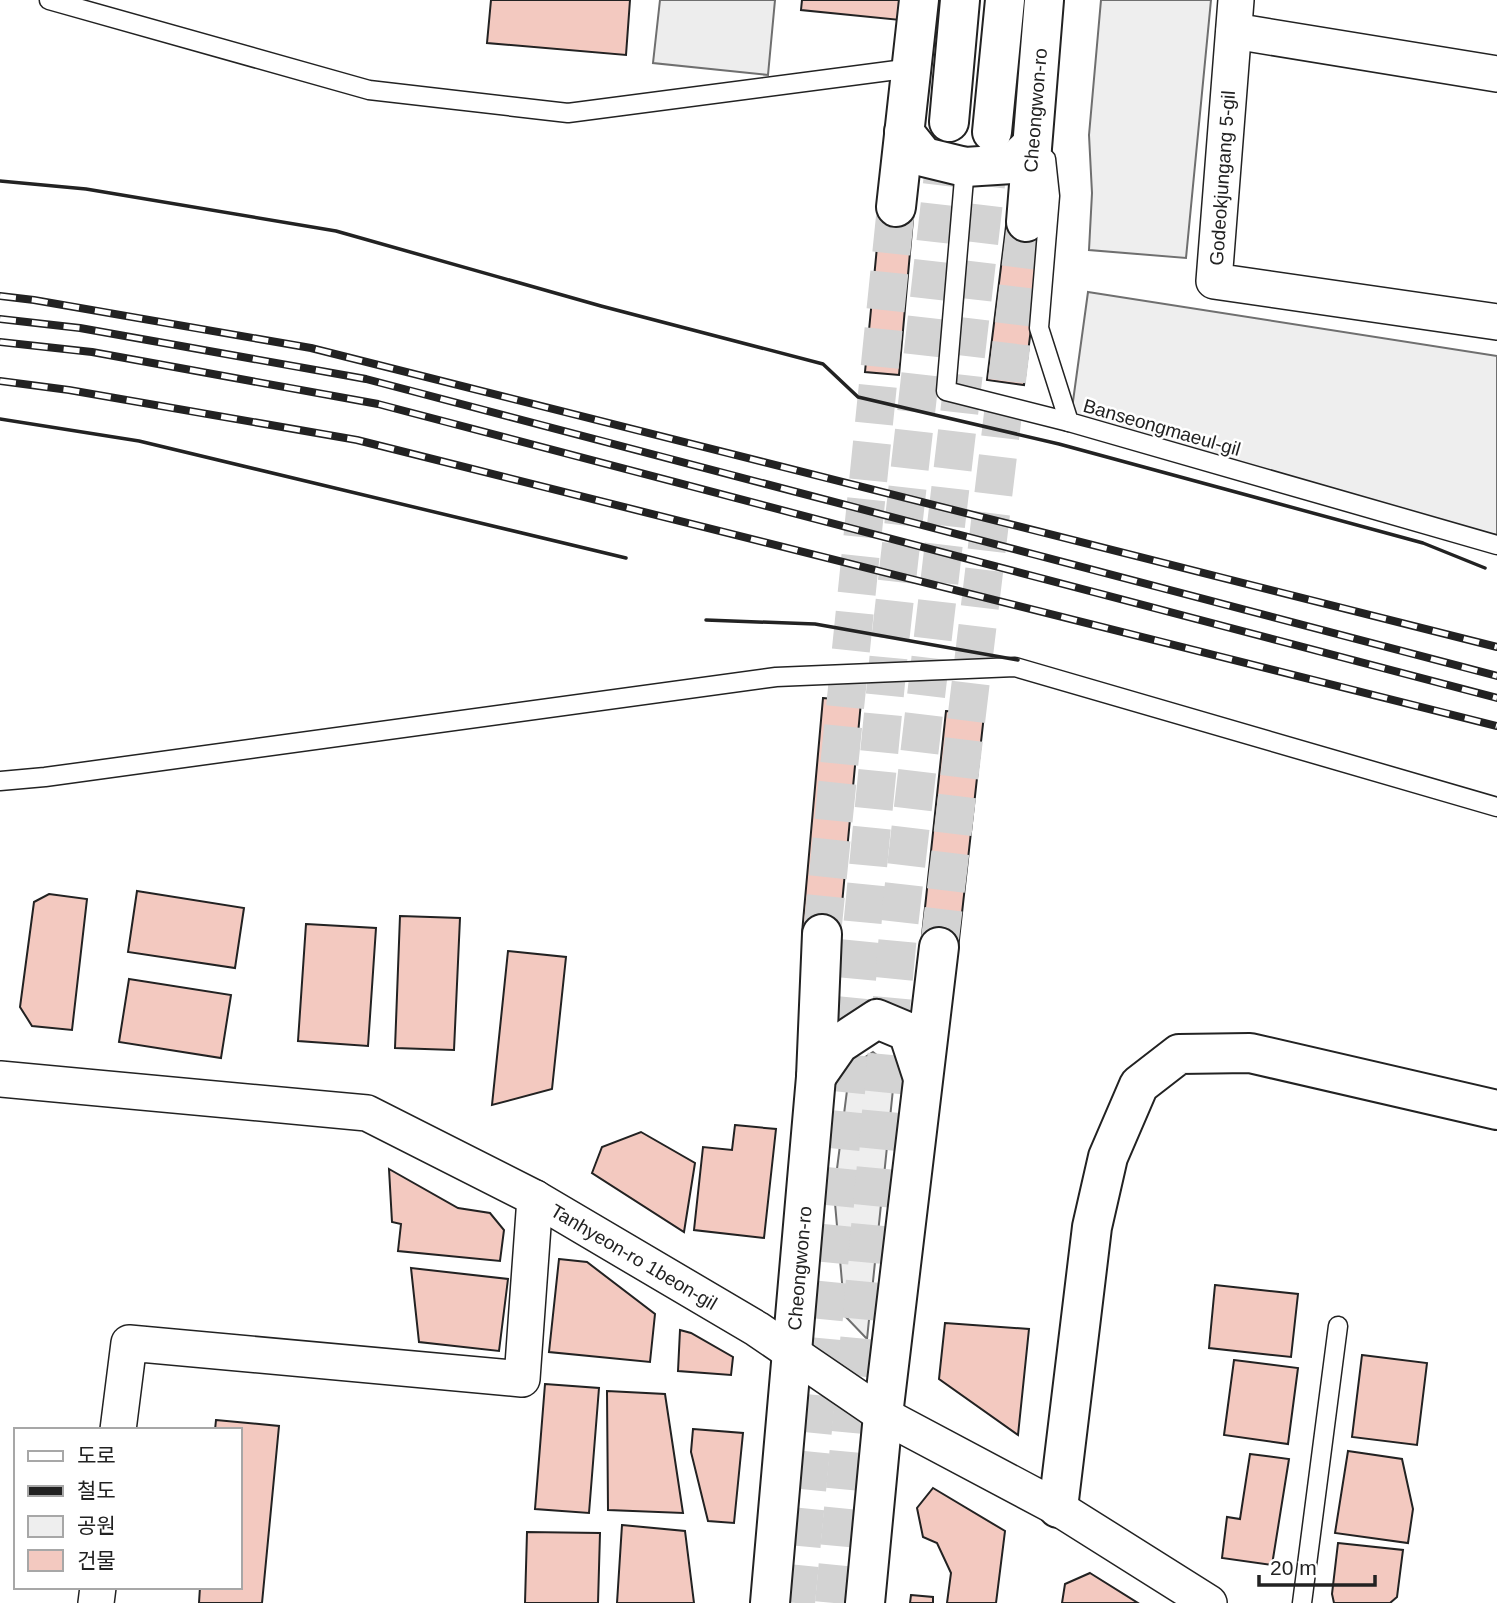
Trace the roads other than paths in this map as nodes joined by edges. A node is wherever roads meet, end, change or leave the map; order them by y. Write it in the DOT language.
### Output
graph roads {
  1 [pos="49,0"];
  2 [pos="919,0"];
  3 [pos="960,0"];
  4 [pos="1004,0"];
  5 [pos="1044,0"];
  6 [pos="1235,16"];
  7 [pos="912,68"];
  8 [pos="1497,74"];
  9 [pos="1037,79"];
  10 [pos="948,122"];
  11 [pos="904,132"];
  12 [pos="992,132"];
  13 [pos="1032,145"];
  14 [pos="965,167"];
  15 [pos="896,207"];
  16 [pos="1026,222"];
  17 [pos="1497,322"];
  18 [pos="1069,422"];
  19 [pos="1497,545"];
  20 [pos="0,781"];
  21 [pos="1497,807"];
  22 [pos="822,934"];
  23 [pos="939,947"];
  24 [pos="816,1077"];
  25 [pos="0,1079"];
  26 [pos="924,1080"];
  27 [pos="1497,1110"];
  28 [pos="535,1198"];
  29 [pos="1338,1326"];
  30 [pos="791,1352"];
  31 [pos="883,1415"];
  32 [pos="118,1428"];
  33 [pos="1058,1508"];
  34 [pos="770,1603"];
  35 [pos="865,1603"];
  36 [pos="1209,1603"];
  37 [pos="1302,1603"];
  1 -- 7 [label="lane"];
  2 -- 7 [label="main road"];
  3 -- 10 [label="main road"];
  4 -- 12 [label="main road"];
  5 -- 9 [label="main road, Cheongwon-ro"];
  6 -- 8 [label="street"];
  6 -- 17 [label="street, Godeokjungang 5-gil"];
  7 -- 11 [label="main road"];
  9 -- 13 [label="main road, Cheongwon-ro"];
  9 -- 18 [label="lane, Banseongmaeul-gil"];
  11 -- 14 [label="main road"];
  11 -- 15 [label="main road"];
  13 -- 14 [label="main road"];
  13 -- 16 [label="main road, Cheongwon-ro"];
  14 -- 18 [label="lane"];
  18 -- 19 [label="lane, Banseongmaeul-gil"];
  20 -- 21 [label="lane"];
  22 -- 24 [label="main road, Cheongwon-ro"];
  23 -- 26 [label="main road"];
  24 -- 26 [label="main road"];
  24 -- 30 [label="main road, Cheongwon-ro"];
  25 -- 28 [label="street, Tanhyeon-ro 1beon-gil"];
  26 -- 31 [label="main road"];
  27 -- 33 [label="main road"];
  28 -- 30 [label="street, Tanhyeon-ro 1beon-gil"];
  28 -- 32 [label="street"];
  29 -- 37 [label="lane"];
  30 -- 31 [label="street, Tanhyeon-ro 1beon-gil"];
  30 -- 34 [label="main road, Cheongwon-ro"];
  31 -- 33 [label="street, Tanhyeon-ro 1beon-gil"];
  31 -- 35 [label="main road"];
  33 -- 36 [label="street, Tanhyeon-ro 1beon-gil"];
}
